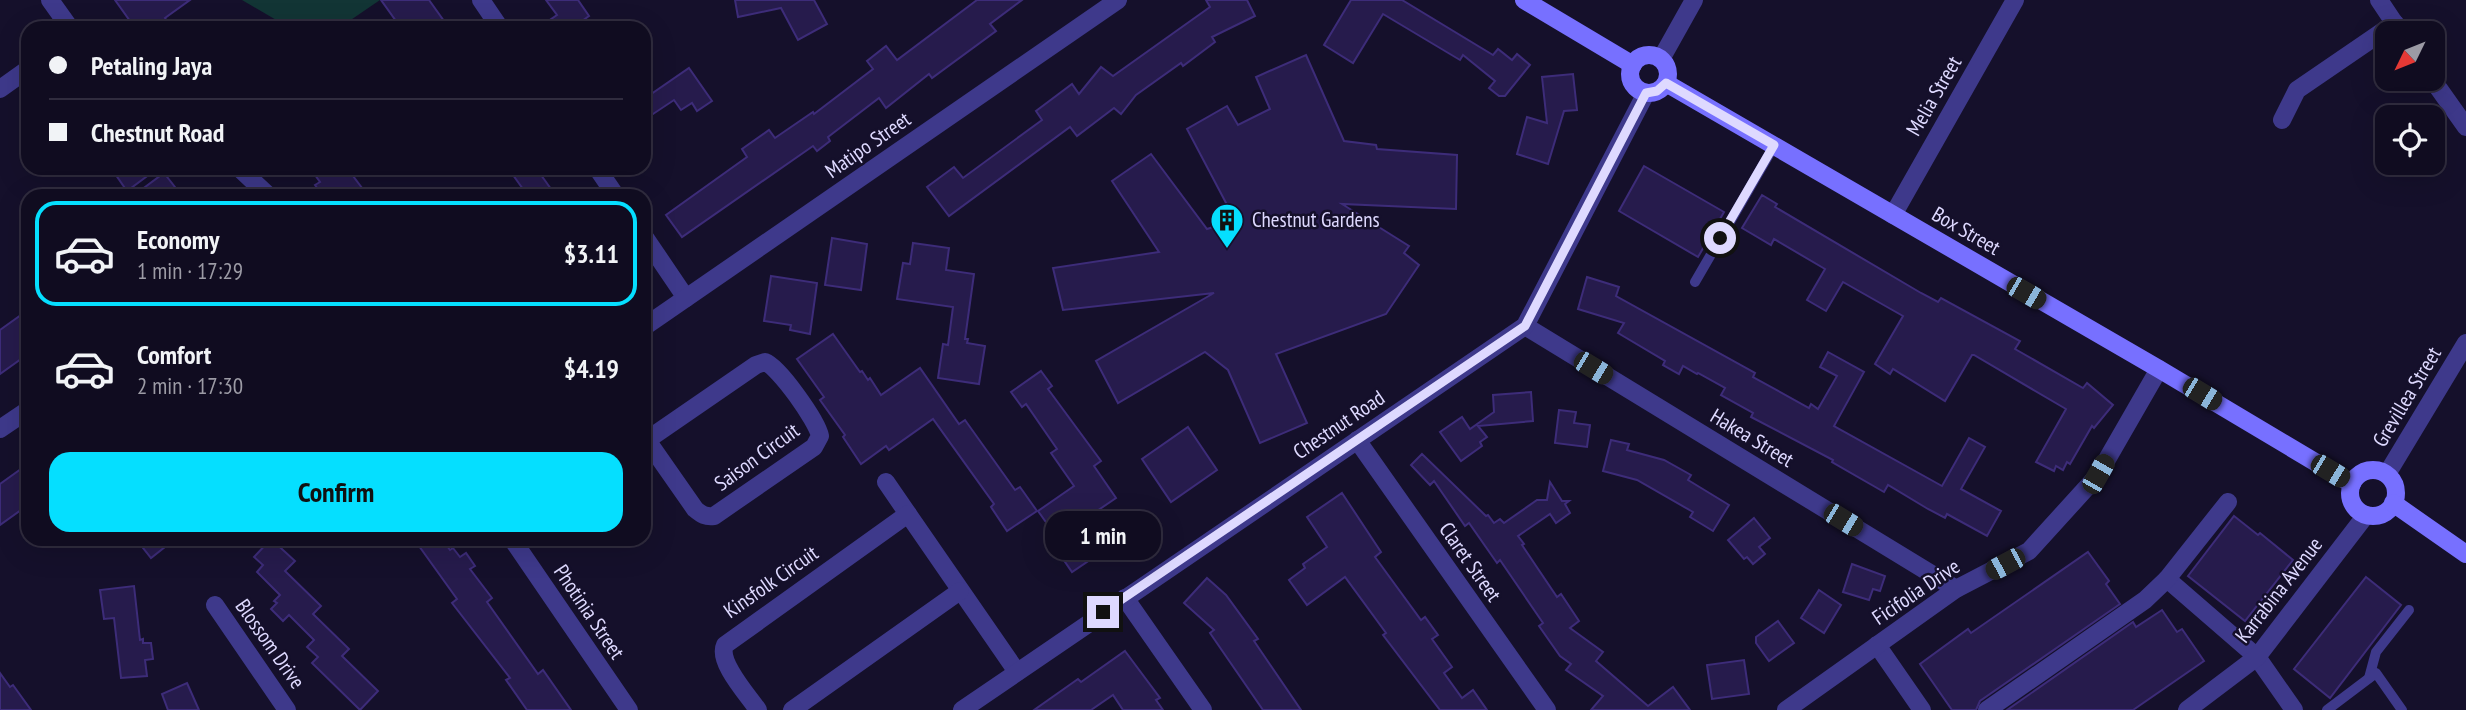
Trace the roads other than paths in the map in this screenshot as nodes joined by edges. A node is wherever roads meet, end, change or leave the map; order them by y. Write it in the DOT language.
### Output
graph roads {
  1 [pos="50,0"];
  2 [pos="481,0"];
  3 [pos="1118,0"];
  4 [pos="1524,0"];
  5 [pos="1694,0"];
  6 [pos="2015,0"];
  7 [pos="2379,0"];
  8 [pos="65,21"];
  9 [pos="495,21"];
  10 [pos="2393,21"];
  11 [pos="2375,42"];
  12 [pos="1661,59"];
  13 [pos="1633,65"];
  14 [pos="21,74"];
  15 [pos="1666,83"];
  16 [pos="0,89"];
  17 [pos="2440,91"];
  18 [pos="1646,93"];
  19 [pos="2282,120"];
  20 [pos="2466,127"];
  21 [pos="1774,145"];
  22 [pos="246,175"];
  23 [pos="262,189"];
  24 [pos="1893,215"];
  25 [pos="651,246"];
  26 [pos="1695,282"];
  27 [pos="687,298"];
  28 [pos="651,322"];
  29 [pos="1525,326"];
  30 [pos="2466,343"];
  31 [pos="2159,369"];
  32 [pos="21,415"];
  33 [pos="0,429"];
  34 [pos="651,435"];
  35 [pos="1357,440"];
  36 [pos="651,445"];
  37 [pos="2387,474"];
  38 [pos="886,482"];
  39 [pos="2352,484"];
  40 [pos="2228,502"];
  41 [pos="2393,503"];
  42 [pos="908,514"];
  43 [pos="2366,514"];
  44 [pos="517,546"];
  45 [pos="2466,554"];
  46 [pos="2167,579"];
  47 [pos="1956,589"];
  48 [pos="960,590"];
  49 [pos="1125,598"];
  50 [pos="215,605"];
  51 [pos="2409,610"];
  52 [pos="1877,645"];
  53 [pos="2257,657"];
  54 [pos="1017,672"];
  55 [pos="2370,678"];
  56 [pos="287,710"];
  57 [pos="629,710"];
  58 [pos="758,710"];
  59 [pos="792,710"];
  60 [pos="962,710"];
  61 [pos="1203,710"];
  62 [pos="1547,710"];
  63 [pos="1786,710"];
  64 [pos="1922,710"];
  65 [pos="1987,710"];
  66 [pos="2187,710"];
  67 [pos="2294,710"];
  68 [pos="2327,710"];
  69 [pos="2402,710"];
  1 -- 8 [label="street"];
  2 -- 9 [label="street"];
  3 -- 27 [label="street, Matipo Street"];
  4 -- 13 [label="main road"];
  5 -- 12 [label="street"];
  6 -- 24 [label="street, Melia Street"];
  7 -- 10 [label="street"];
  11 -- 19 [label="street"];
  12 -- 13 [label="main road"];
  12 -- 15 [label="main road"];
  13 -- 18 [label="main road"];
  14 -- 16 [label="street"];
  15 -- 18 [label="main road"];
  15 -- 21 [label="main road, Box Street"];
  17 -- 20 [label="street"];
  18 -- 29 [label="street, Chestnut Road"];
  21 -- 24 [label="main road, Box Street"];
  21 -- 26 [label="lane"];
  22 -- 23 [label="street"];
  24 -- 31 [label="main road, Box Street"];
  25 -- 27 [label="street"];
  27 -- 28 [label="street, Matipo Street"];
  29 -- 35 [label="street, Chestnut Road"];
  29 -- 47 [label="street, Hakea Street"];
  30 -- 37 [label="street, Grevillea Street"];
  31 -- 39 [label="main road, Box Street"];
  31 -- 47 [label="street, Ficifolia Drive"];
  32 -- 33 [label="street"];
  34 -- 36 [label="street, Saison Circuit"];
  35 -- 49 [label="street, Chestnut Road"];
  35 -- 62 [label="street, Claret Street"];
  37 -- 39 [label="main road"];
  37 -- 41 [label="main road"];
  38 -- 42 [label="street"];
  39 -- 43 [label="main road"];
  40 -- 46 [label="street"];
  41 -- 43 [label="main road"];
  41 -- 45 [label="main road"];
  42 -- 48 [label="street"];
  42 -- 58 [label="street, Kinsfolk Circuit"];
  43 -- 53 [label="street, Karrabina Avenue"];
  44 -- 57 [label="street, Photinia Street"];
  46 -- 53 [label="street"];
  46 -- 65 [label="street"];
  47 -- 52 [label="street, Ficifolia Drive"];
  48 -- 54 [label="street"];
  48 -- 59 [label="street"];
  49 -- 54 [label="street, Chestnut Road"];
  49 -- 61 [label="street"];
  50 -- 56 [label="street, Blossom Drive"];
  51 -- 55 [label="lane"];
  52 -- 63 [label="street, Ficifolia Drive"];
  52 -- 64 [label="street"];
  53 -- 66 [label="street, Karrabina Avenue"];
  53 -- 67 [label="street"];
  54 -- 60 [label="street, Chestnut Road"];
  55 -- 68 [label="lane"];
  55 -- 69 [label="lane"];
}
